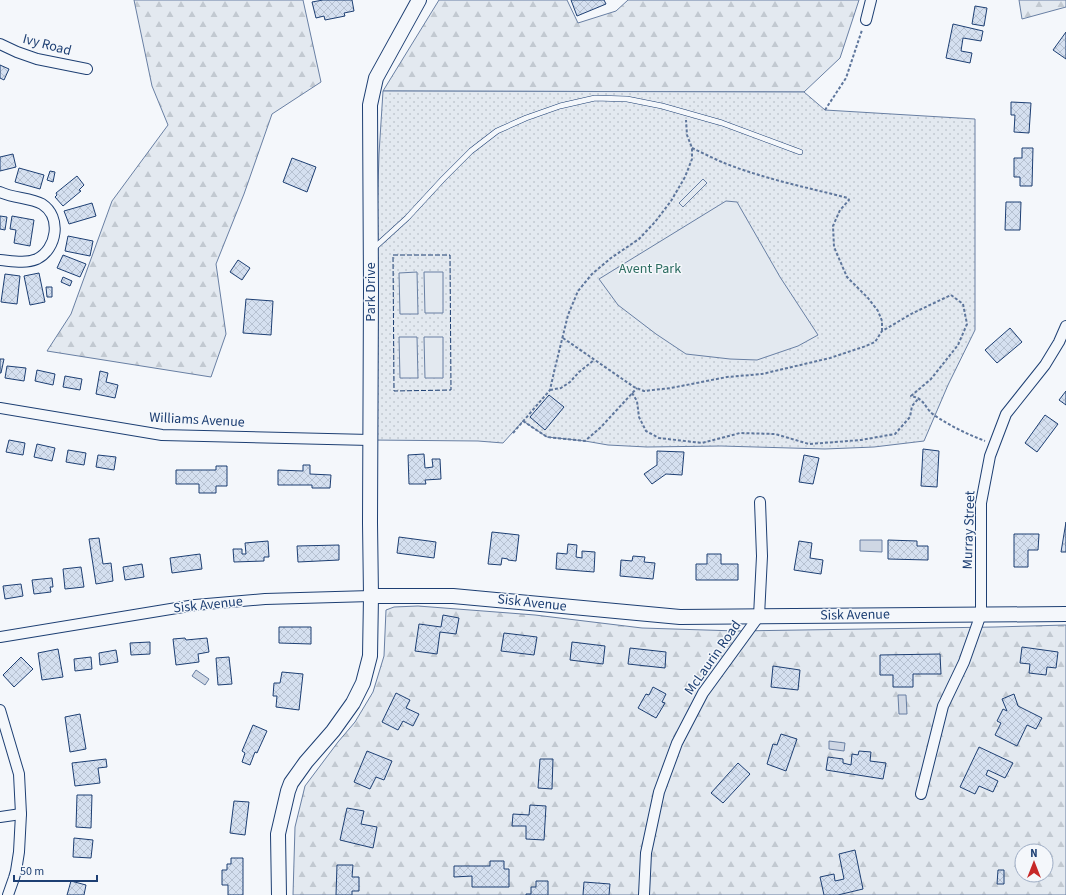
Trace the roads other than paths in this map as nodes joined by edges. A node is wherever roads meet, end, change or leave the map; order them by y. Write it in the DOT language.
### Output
graph roads {
  1 [pos="418,0"];
  2 [pos="871,0"];
  3 [pos="866,20"];
  4 [pos="0,44"];
  5 [pos="87,69"];
  6 [pos="800,152"];
  7 [pos="0,192"];
  8 [pos="371,251"];
  9 [pos="0,260"];
  10 [pos="1066,326"];
  11 [pos="0,408"];
  12 [pos="370,440"];
  13 [pos="760,502"];
  14 [pos="371,596"];
  15 [pos="981,614"];
  16 [pos="1066,614"];
  17 [pos="759,616"];
  18 [pos="0,637"];
  19 [pos="0,710"];
  20 [pos="921,794"];
  21 [pos="21,814"];
  22 [pos="0,817"];
  23 [pos="8,895"];
  24 [pos="279,895"];
  25 [pos="644,895"];
  1 -- 8 [label="street, Park Drive"];
  2 -- 3 [label="street"];
  4 -- 5 [label="street, Ivy Road"];
  6 -- 8 [label="lane"];
  7 -- 9 [label="street"];
  8 -- 12 [label="street, Park Drive"];
  10 -- 15 [label="street, Murray Street"];
  11 -- 12 [label="street, Williams Avenue"];
  12 -- 14 [label="street, Park Drive"];
  13 -- 17 [label="street, McLaurin Road"];
  14 -- 17 [label="street, Sisk Avenue"];
  14 -- 18 [label="street, Sisk Avenue"];
  14 -- 24 [label="street, Park Drive"];
  15 -- 16 [label="street, Sisk Avenue"];
  15 -- 17 [label="street, Sisk Avenue"];
  15 -- 20 [label="street, Murray Street"];
  17 -- 25 [label="street, McLaurin Road"];
  19 -- 21 [label="street"];
  21 -- 22 [label="street"];
  21 -- 23 [label="street"];
}
